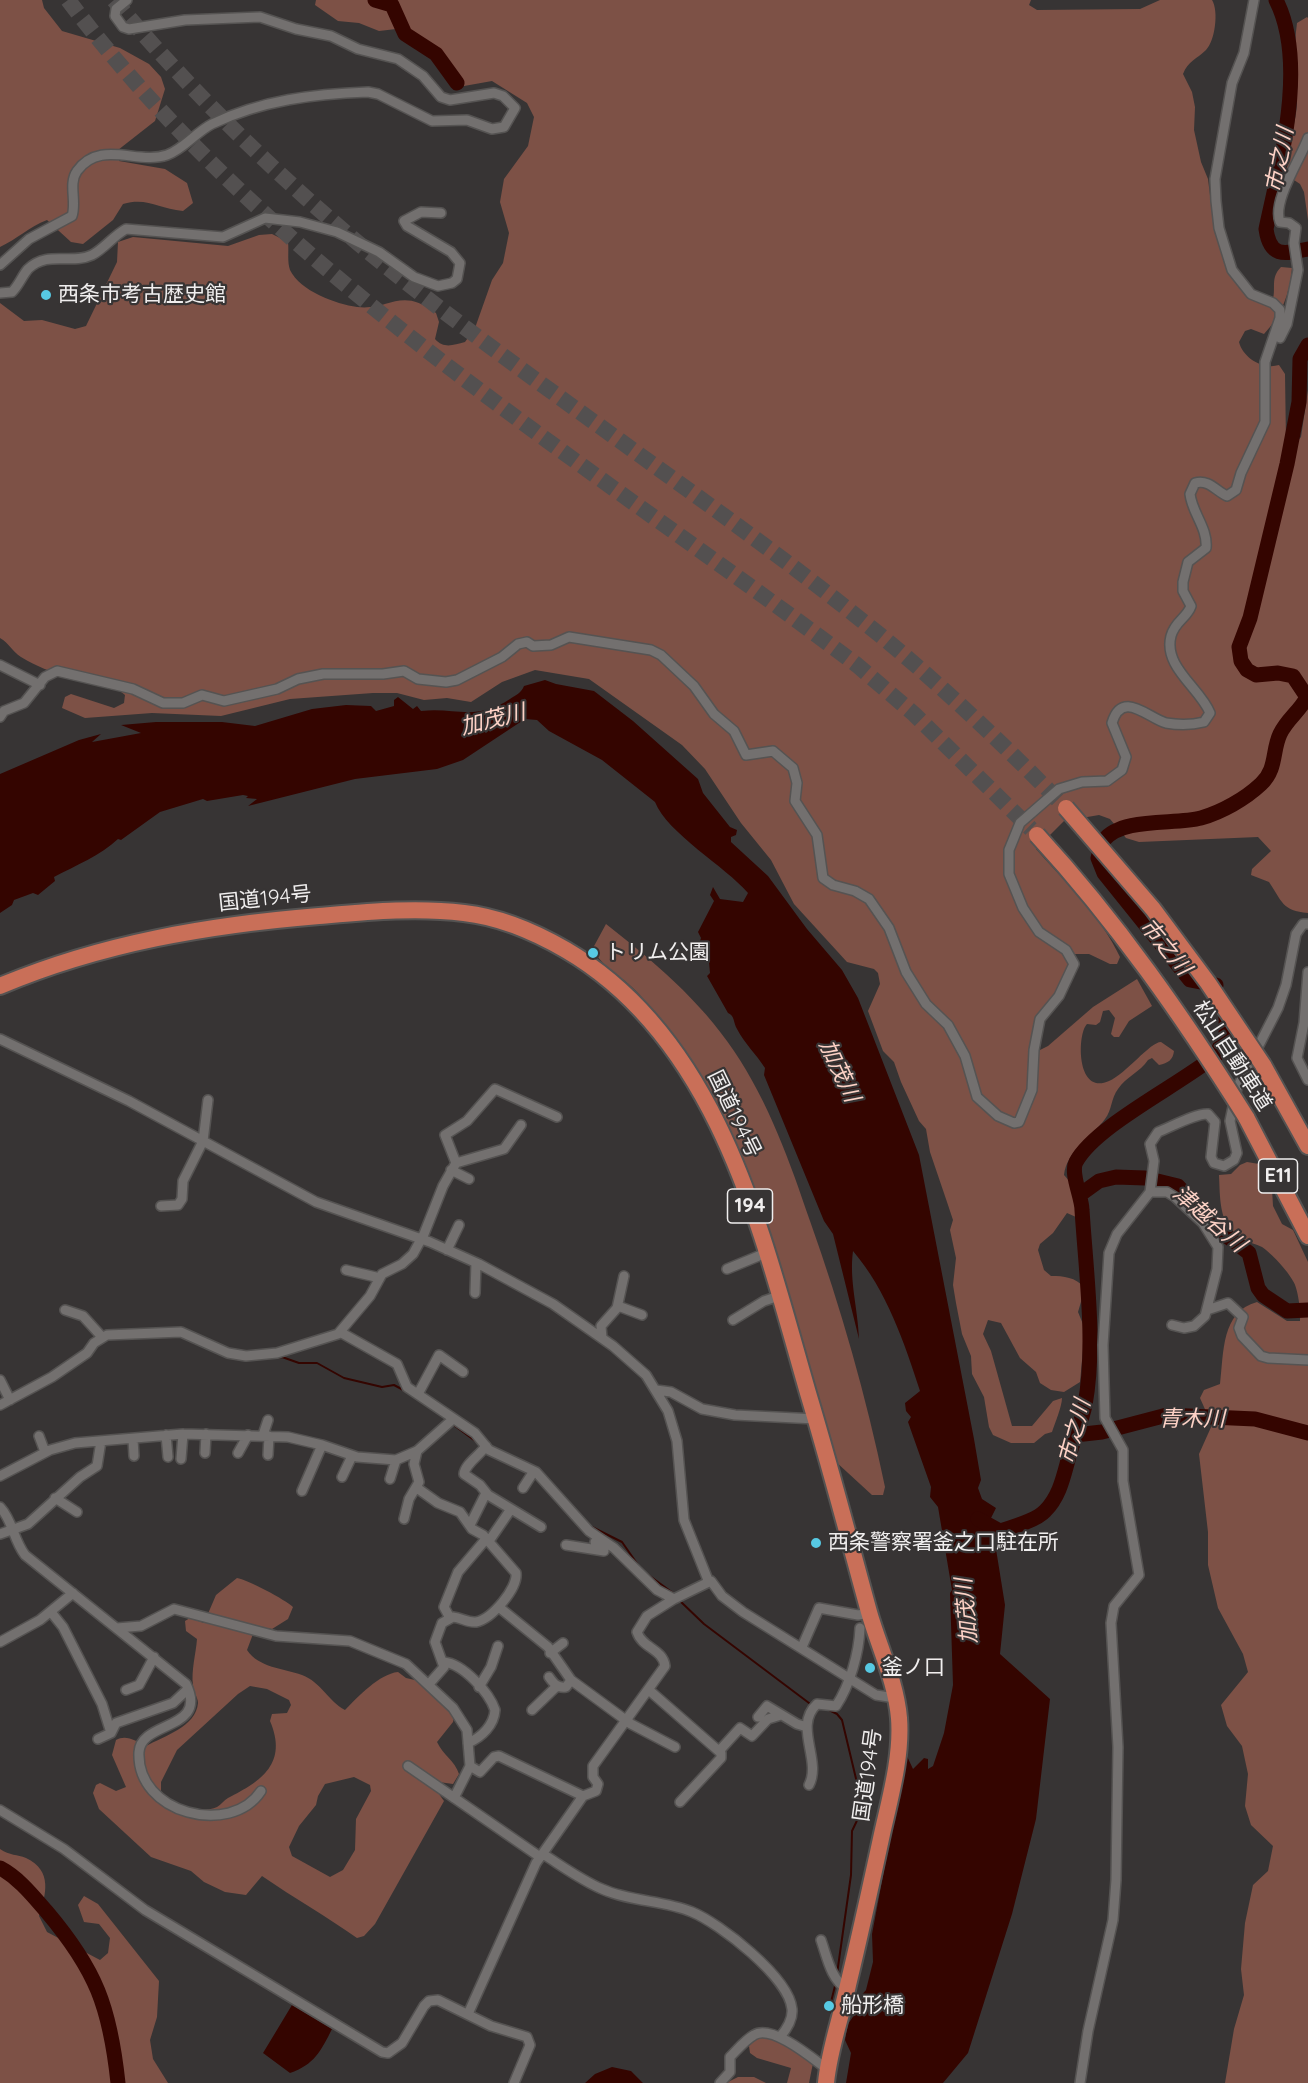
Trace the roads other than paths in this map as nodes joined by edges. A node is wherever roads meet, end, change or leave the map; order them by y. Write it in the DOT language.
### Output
graph roads {
  1 [pos="127,0"];
  2 [pos="1254,0"];
  3 [pos="1308,138"];
  4 [pos="441,213"];
  5 [pos="0,265"];
  6 [pos="0,293"];
  7 [pos="1265,376"];
  8 [pos="0,665"];
  9 [pos="40,685"];
  10 [pos="1,712"];
  11 [pos="1062,804"];
  12 [pos="1034,832"];
  13 [pos="1308,924"];
  14 [pos="1308,972"];
  15 [pos="0,986"];
  16 [pos="0,1039"];
  17 [pos="1308,1080"];
  18 [pos="208,1100"];
  19 [pos="557,1117"];
  20 [pos="521,1125"];
  21 [pos="203,1141"];
  22 [pos="1308,1146"];
  23 [pos="454,1167"];
  24 [pos="469,1179"];
  25 [pos="1151,1188"];
  26 [pos="161,1206"];
  27 [pos="459,1225"];
  28 [pos="1308,1236"];
  29 [pos="422,1239"];
  30 [pos="447,1250"];
  31 [pos="766,1252"];
  32 [pos="476,1263"];
  33 [pos="727,1269"];
  34 [pos="346,1270"];
  35 [pos="624,1276"];
  36 [pos="380,1278"];
  37 [pos="474,1293"];
  38 [pos="779,1296"];
  39 [pos="618,1306"];
  40 [pos="65,1310"];
  41 [pos="1207,1310"];
  42 [pos="642,1315"];
  43 [pos="733,1320"];
  44 [pos="1172,1325"];
  45 [pos="340,1332"];
  46 [pos="102,1336"];
  47 [pos="602,1338"];
  48 [pos="1308,1360"];
  49 [pos="463,1372"];
  50 [pos="0,1380"];
  51 [pos="656,1390"];
  52 [pos="418,1394"];
  53 [pos="10,1400"];
  54 [pos="0,1405"];
  55 [pos="816,1419"];
  56 [pos="268,1420"];
  57 [pos="452,1420"];
  58 [pos="183,1434"];
  59 [pos="206,1434"];
  60 [pos="166,1435"];
  61 [pos="248,1435"];
  62 [pos="39,1436"];
  63 [pos="266,1436"];
  64 [pos="133,1439"];
  65 [pos="101,1441"];
  66 [pos="322,1444"];
  67 [pos="486,1446"];
  68 [pos="417,1451"];
  69 [pos="45,1452"];
  70 [pos="205,1453"];
  71 [pos="238,1453"];
  72 [pos="268,1455"];
  73 [pos="134,1456"];
  74 [pos="352,1456"];
  75 [pos="168,1457"];
  76 [pos="181,1459"];
  77 [pos="396,1460"];
  78 [pos="454,1464"];
  79 [pos="465,1468"];
  80 [pos="534,1471"];
  81 [pos="0,1476"];
  82 [pos="342,1477"];
  83 [pos="390,1479"];
  84 [pos="417,1488"];
  85 [pos="523,1488"];
  86 [pos="302,1491"];
  87 [pos="486,1493"];
  88 [pos="55,1498"];
  89 [pos="0,1507"];
  90 [pos="511,1509"];
  91 [pos="78,1512"];
  92 [pos="404,1519"];
  93 [pos="470,1525"];
  94 [pos="541,1527"];
  95 [pos="12,1531"];
  96 [pos="589,1531"];
  97 [pos="0,1534"];
  98 [pos="487,1540"];
  99 [pos="566,1545"];
  100 [pos="708,1580"];
  101 [pos="73,1593"];
  102 [pos="674,1599"];
  103 [pos="500,1608"];
  104 [pos="51,1612"];
  105 [pos="870,1613"];
  106 [pos="450,1618"];
  107 [pos="117,1628"];
  108 [pos="860,1628"];
  109 [pos="0,1642"];
  110 [pos="563,1642"];
  111 [pos="498,1646"];
  112 [pos="802,1647"];
  113 [pos="550,1653"];
  114 [pos="154,1657"];
  115 [pos="444,1662"];
  116 [pos="549,1677"];
  117 [pos="848,1677"];
  118 [pos="571,1680"];
  119 [pos="429,1684"];
  120 [pos="557,1686"];
  121 [pos="479,1687"];
  122 [pos="188,1689"];
  123 [pos="126,1690"];
  124 [pos="650,1690"];
  125 [pos="895,1698"];
  126 [pos="532,1710"];
  127 [pos="781,1715"];
  128 [pos="758,1717"];
  129 [pos="627,1722"];
  130 [pos="807,1727"];
  131 [pos="111,1733"];
  132 [pos="98,1739"];
  133 [pos="468,1743"];
  134 [pos="675,1747"];
  135 [pos="720,1750"];
  136 [pos="408,1766"];
  137 [pos="471,1766"];
  138 [pos="810,1785"];
  139 [pos="261,1791"];
  140 [pos="583,1796"];
  141 [pos="454,1798"];
  142 [pos="680,1802"];
  143 [pos="0,1810"];
  144 [pos="542,1856"];
  145 [pos="821,1940"];
  146 [pos="847,1989"];
  147 [pos="468,2014"];
  148 [pos="780,2037"];
  149 [pos="827,2076"];
  150 [pos="514,2083"];
  151 [pos="720,2083"];
  152 [pos="1080,2083"];
  1 -- 5 [label="street"];
  2 -- 7 [label="street"];
  3 -- 7 [label="street"];
  4 -- 6 [label="street"];
  7 -- 9 [label="street"];
  8 -- 9 [label="street"];
  9 -- 10 [label="street"];
  11 -- 22 [label="highway, 松山自動車道 / E11, bridge"];
  12 -- 28 [label="highway, 松山自動車道 / E11, bridge"];
  13 -- 25 [label="street"];
  14 -- 17 [label="street"];
  15 -- 31 [label="highway, 国道194号 / 194"];
  16 -- 21 [label="street"];
  18 -- 21 [label="street"];
  19 -- 23 [label="street"];
  20 -- 23 [label="street"];
  21 -- 26 [label="street"];
  21 -- 29 [label="street"];
  23 -- 24 [label="street"];
  23 -- 29 [label="street"];
  25 -- 41 [label="street"];
  25 -- 152 [label="street"];
  27 -- 30 [label="street"];
  29 -- 30 [label="street"];
  29 -- 36 [label="street"];
  30 -- 32 [label="street"];
  31 -- 33 [label="street"];
  31 -- 38 [label="highway, 国道194号 / 194"];
  32 -- 37 [label="street"];
  32 -- 47 [label="street"];
  34 -- 36 [label="street"];
  35 -- 39 [label="street"];
  36 -- 45 [label="street"];
  38 -- 43 [label="street"];
  38 -- 55 [label="highway, 国道194号 / 194"];
  39 -- 42 [label="street"];
  39 -- 47 [label="street"];
  40 -- 46 [label="street"];
  41 -- 44 [label="street"];
  41 -- 48 [label="street"];
  45 -- 46 [label="street"];
  45 -- 52 [label="street"];
  46 -- 53 [label="street"];
  47 -- 51 [label="street"];
  49 -- 52 [label="street"];
  50 -- 53 [label="street"];
  51 -- 55 [label="street"];
  51 -- 100 [label="street"];
  52 -- 57 [label="street"];
  53 -- 54 [label="street"];
  55 -- 105 [label="highway, 国道194号 / 194"];
  56 -- 63 [label="street"];
  57 -- 67 [label="street"];
  57 -- 68 [label="street"];
  58 -- 59 [label="street"];
  58 -- 60 [label="street"];
  58 -- 76 [label="street"];
  59 -- 61 [label="street"];
  59 -- 70 [label="street"];
  60 -- 64 [label="street"];
  60 -- 75 [label="street"];
  61 -- 63 [label="street"];
  61 -- 71 [label="street"];
  62 -- 69 [label="street"];
  63 -- 66 [label="street"];
  63 -- 72 [label="street"];
  64 -- 65 [label="street"];
  64 -- 73 [label="street"];
  65 -- 69 [label="street"];
  65 -- 88 [label="street"];
  66 -- 74 [label="street"];
  66 -- 86 [label="street"];
  67 -- 79 [label="street"];
  67 -- 80 [label="street"];
  68 -- 77 [label="street"];
  68 -- 84 [label="street"];
  69 -- 81 [label="street"];
  74 -- 77 [label="street"];
  74 -- 82 [label="street"];
  77 -- 83 [label="street"];
  78 -- 79 [label="street"];
  79 -- 87 [label="street"];
  80 -- 85 [label="street"];
  80 -- 96 [label="street"];
  84 -- 92 [label="street"];
  84 -- 93 [label="street"];
  87 -- 90 [label="street"];
  87 -- 93 [label="street"];
  88 -- 91 [label="street"];
  88 -- 95 [label="street"];
  89 -- 95 [label="street"];
  90 -- 94 [label="street"];
  90 -- 98 [label="street"];
  93 -- 98 [label="street"];
  95 -- 97 [label="street"];
  95 -- 101 [label="street"];
  96 -- 99 [label="street"];
  96 -- 102 [label="street"];
  98 -- 103 [label="street"];
  98 -- 106 [label="street"];
  100 -- 102 [label="street"];
  100 -- 112 [label="street"];
  101 -- 104 [label="street"];
  101 -- 107 [label="street"];
  102 -- 124 [label="street"];
  103 -- 106 [label="street"];
  103 -- 113 [label="street"];
  104 -- 109 [label="street"];
  104 -- 131 [label="street"];
  105 -- 112 [label="street"];
  105 -- 125 [label="highway, 国道194号 / 194"];
  106 -- 115 [label="street"];
  107 -- 114 [label="street"];
  107 -- 119 [label="street"];
  108 -- 117 [label="street"];
  110 -- 113 [label="street"];
  111 -- 121 [label="street"];
  112 -- 117 [label="street"];
  113 -- 118 [label="street"];
  114 -- 122 [label="street"];
  114 -- 123 [label="street"];
  115 -- 119 [label="street"];
  115 -- 121 [label="street"];
  116 -- 120 [label="street"];
  117 -- 125 [label="street"];
  117 -- 130 [label="street"];
  118 -- 120 [label="street"];
  118 -- 129 [label="street"];
  119 -- 133 [label="street"];
  120 -- 126 [label="street"];
  121 -- 133 [label="street"];
  122 -- 131 [label="street"];
  122 -- 139 [label="street"];
  124 -- 129 [label="street"];
  124 -- 135 [label="street"];
  125 -- 146 [label="highway, 国道194号 / 194"];
  127 -- 128 [label="street"];
  127 -- 130 [label="street"];
  127 -- 135 [label="street"];
  129 -- 134 [label="street"];
  129 -- 140 [label="street"];
  130 -- 138 [label="street"];
  131 -- 132 [label="street"];
  133 -- 137 [label="street"];
  135 -- 142 [label="street"];
  136 -- 141 [label="street"];
  137 -- 140 [label="street"];
  137 -- 141 [label="street"];
  140 -- 144 [label="street"];
  141 -- 144 [label="street"];
  143 -- 147 [label="street"];
  144 -- 147 [label="street"];
  144 -- 148 [label="street"];
  145 -- 146 [label="street"];
  146 -- 149 [label="highway, 国道194号 / 194"];
  147 -- 150 [label="street"];
  148 -- 149 [label="street"];
  148 -- 151 [label="street"];
}
